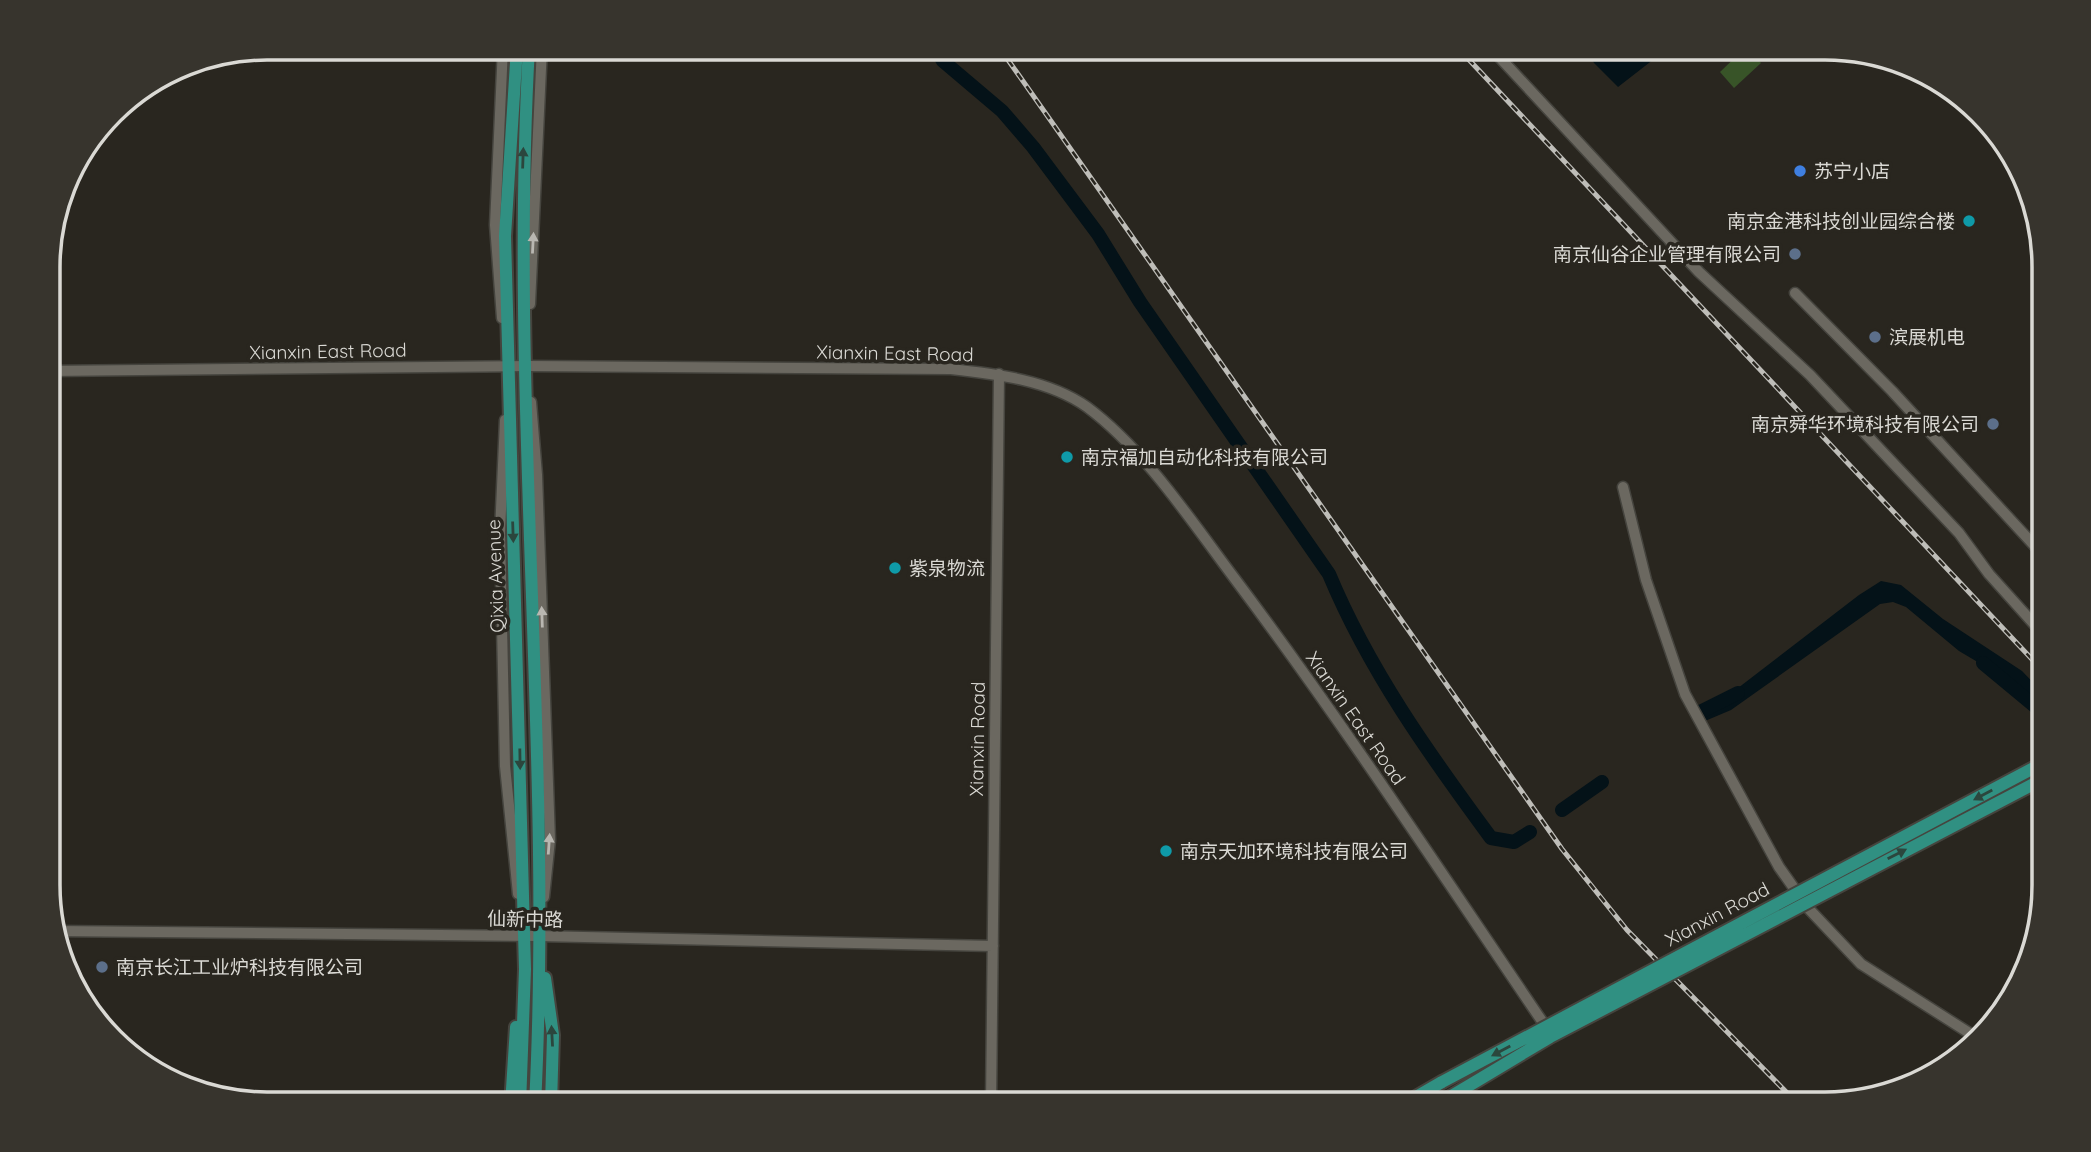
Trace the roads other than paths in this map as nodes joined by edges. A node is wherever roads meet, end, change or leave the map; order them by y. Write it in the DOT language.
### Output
graph roads {
  1 [pos="502,60"];
  2 [pos="516,60"];
  3 [pos="529,60"];
  4 [pos="541,60"];
  5 [pos="1502,60"];
  6 [pos="1795,293"];
  7 [pos="509,366"];
  8 [pos="527,366"];
  9 [pos="60,371"];
  10 [pos="999,374"];
  11 [pos="1623,487"];
  12 [pos="2032,543"];
  13 [pos="2032,622"];
  14 [pos="2032,769"];
  15 [pos="2032,785"];
  16 [pos="65,931"];
  17 [pos="524,936"];
  18 [pos="539,936"];
  19 [pos="993,946"];
  20 [pos="1546,1027"];
  21 [pos="1969,1033"];
  22 [pos="512,1092"];
  23 [pos="520,1092"];
  24 [pos="535,1092"];
  25 [pos="551,1092"];
  26 [pos="991,1092"];
  27 [pos="1427,1092"];
  28 [pos="1457,1092"];
  1 -- 7 [label="street"];
  2 -- 7 [label="main road, Qixia Avenue"];
  8 -- 3 [label="main road, Qixia Avenue, one-way"];
  8 -- 4 [label="street, one-way"];
  5 -- 13 [label="street"];
  6 -- 12 [label="street"];
  7 -- 8 [label="street, Xianxin East Road"];
  7 -- 9 [label="street, Xianxin East Road"];
  7 -- 17 [label="main road, Qixia Avenue, one-way"];
  8 -- 10 [label="street, Xianxin East Road"];
  18 -- 8 [label="main road, Qixia Avenue, one-way"];
  10 -- 19 [label="street, Xianxin Road"];
  10 -- 20 [label="street, Xianxin East Road"];
  11 -- 21 [label="street"];
  14 -- 20 [label="main road, Xianxin Road, one-way, bridge"];
  28 -- 15 [label="main road, Xianxin Road, one-way, bridge"];
  16 -- 17 [label="street, 仙新中路"];
  17 -- 18 [label="street, 仙新中路"];
  17 -- 22 [label="main road"];
  17 -- 23 [label="main road, Qixia Avenue"];
  18 -- 19 [label="street, 仙新中路"];
  18 -- 24 [label="main road, Qixia Avenue"];
  25 -- 18 [label="main road, one-way"];
  19 -- 26 [label="street, Xianxin Road"];
  20 -- 27 [label="main road, Xianxin Road, one-way, bridge"];
}
